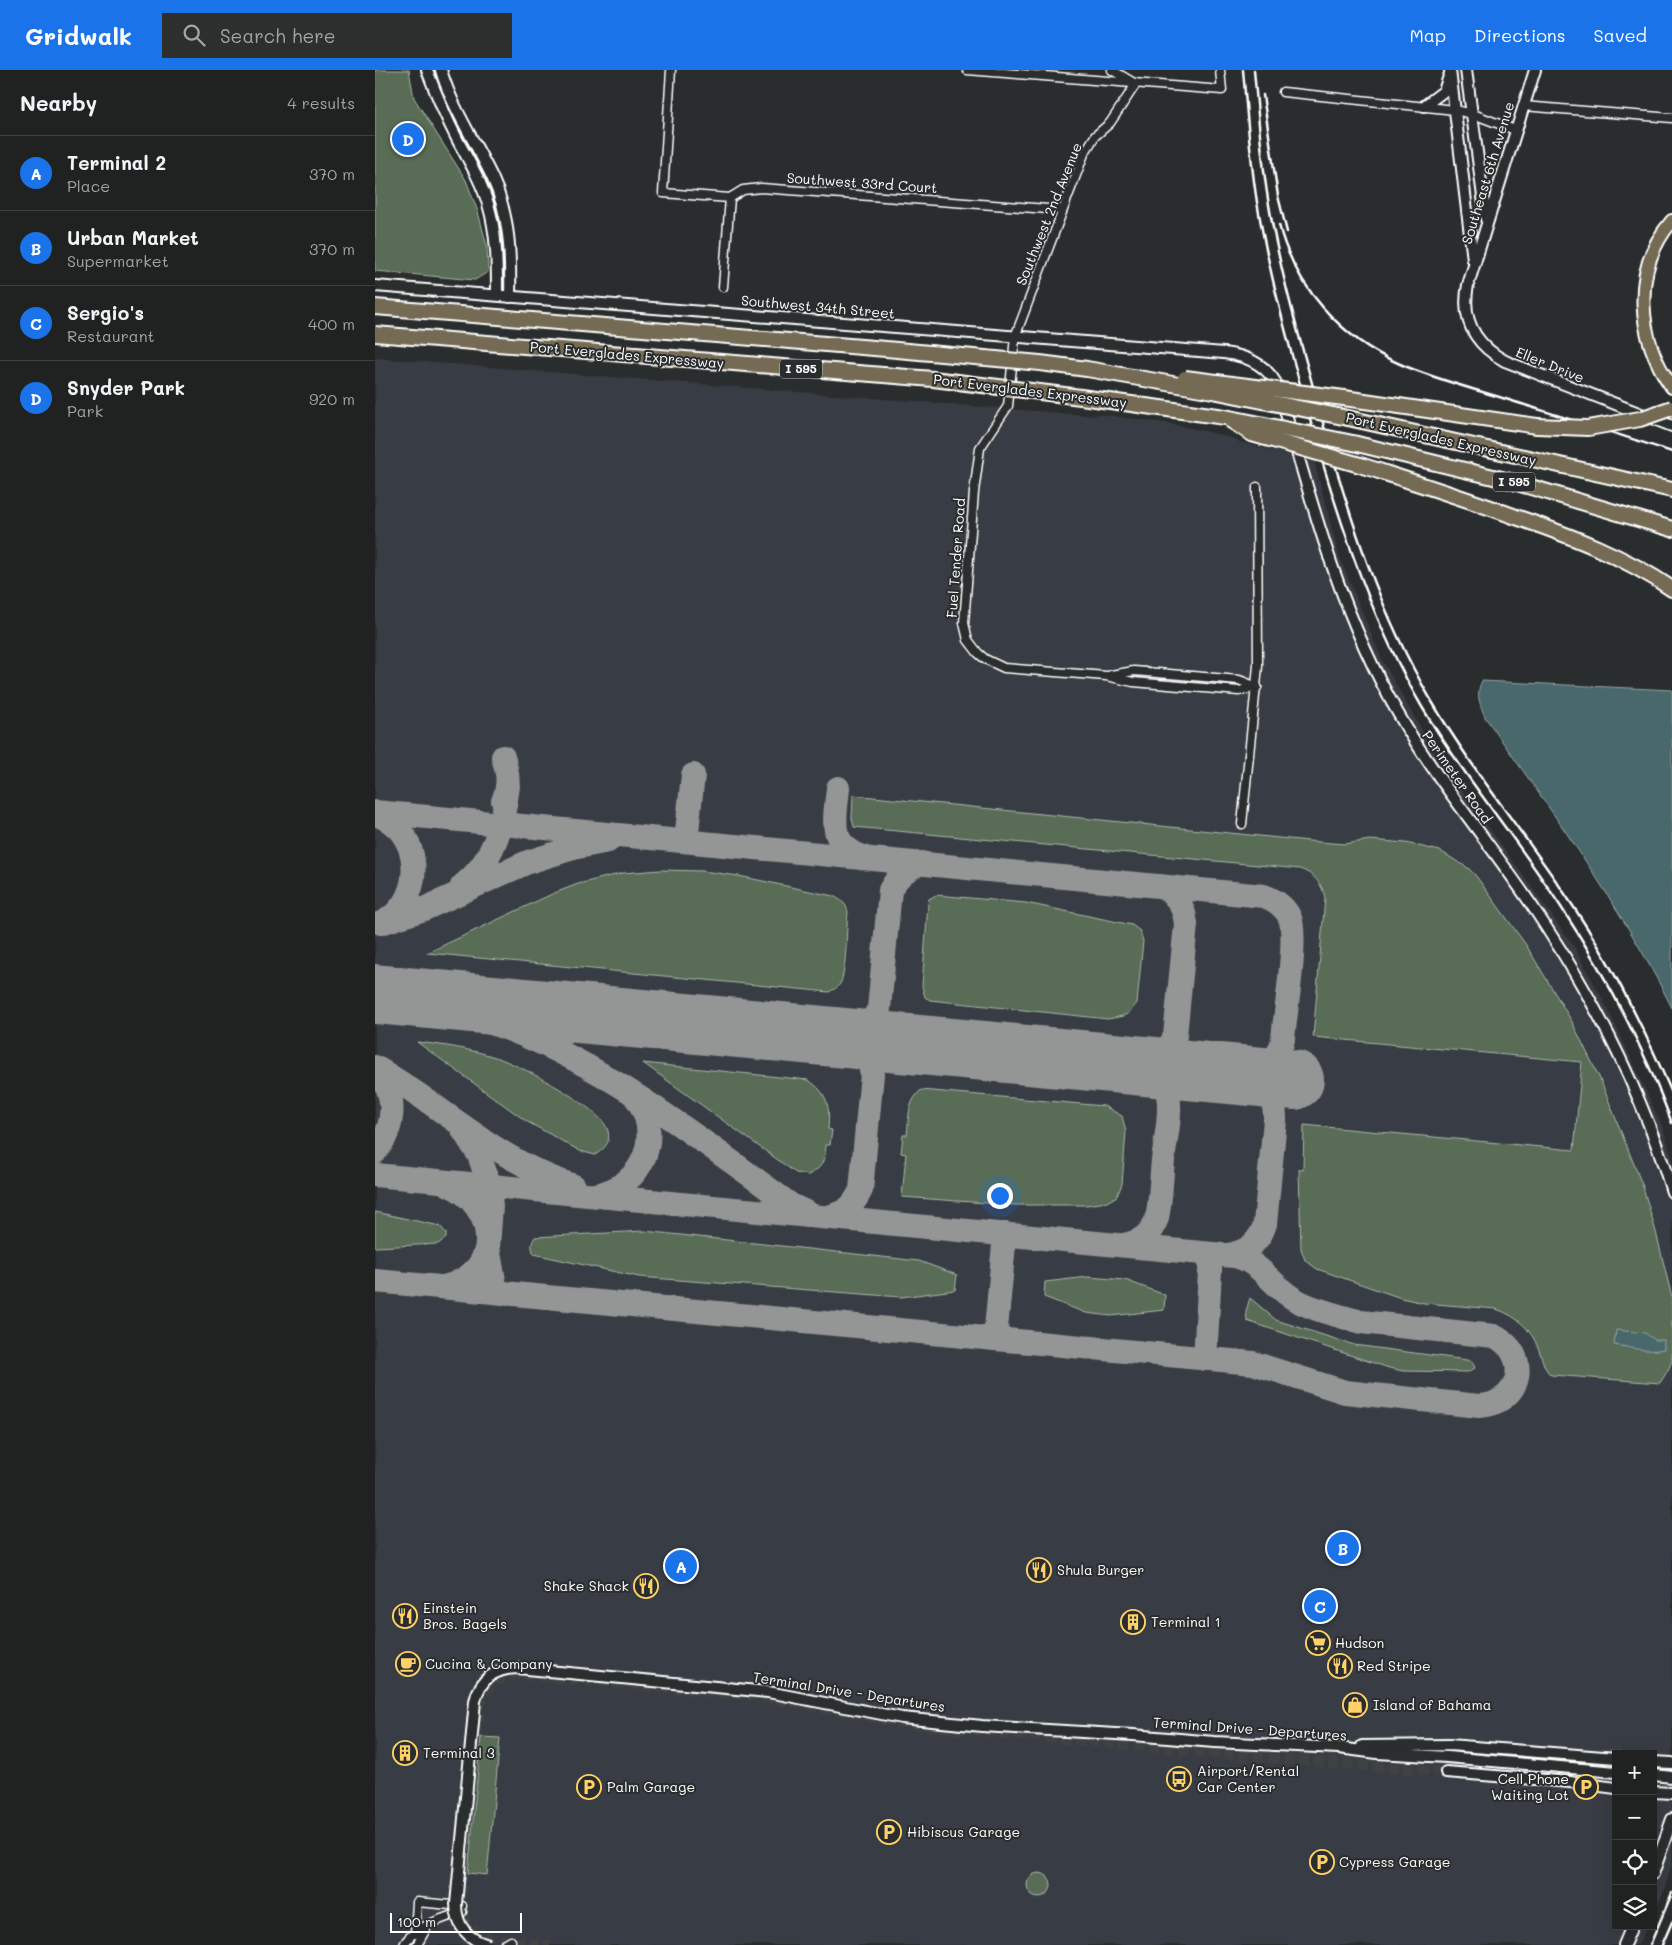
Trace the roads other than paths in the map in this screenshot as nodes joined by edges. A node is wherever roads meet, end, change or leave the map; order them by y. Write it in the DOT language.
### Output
graph roads {
  1 [pos="427,70"];
  2 [pos="441,70"];
  3 [pos="671,70"];
  4 [pos="967,70"];
  5 [pos="1111,70"];
  6 [pos="1124,70"];
  7 [pos="1220,70"];
  8 [pos="1450,70"];
  9 [pos="1466,70"];
  10 [pos="1535,70"];
  11 [pos="1136,84"];
  12 [pos="1283,92"];
  13 [pos="1424,106"];
  14 [pos="1523,106"];
  15 [pos="1455,110"];
  16 [pos="1473,114"];
  17 [pos="1672,118"];
  18 [pos="1515,130"];
  19 [pos="730,198"];
  20 [pos="1062,210"];
  21 [pos="1672,221"];
  22 [pos="1486,223"];
  23 [pos="1474,266"];
  24 [pos="1468,285"];
  25 [pos="375,286"];
  26 [pos="723,287"];
  27 [pos="497,296"];
  28 [pos="511,296"];
  29 [pos="375,307"];
  30 [pos="375,334"];
  31 [pos="1015,337"];
  32 [pos="1257,362"];
  33 [pos="1087,369"];
  34 [pos="1672,387"];
  35 [pos="1672,408"];
  36 [pos="1225,417"];
  37 [pos="1672,426"];
  38 [pos="1257,487"];
  39 [pos="1672,490"];
  40 [pos="1672,530"];
  41 [pos="1672,589"];
  42 [pos="1257,687"];
  43 [pos="1241,824"];
  44 [pos="1672,1192"];
  45 [pos="1339,1748"];
  46 [pos="1612,1758"];
  47 [pos="1657,1762"];
  48 [pos="1672,1763"];
  49 [pos="1446,1772"];
  50 [pos="1612,1772"];
  51 [pos="1657,1775"];
  52 [pos="1672,1777"];
  53 [pos="1612,1788"];
  54 [pos="1657,1792"];
  55 [pos="1672,1793"];
  56 [pos="1672,1819"];
  57 [pos="1657,1862"];
  58 [pos="429,1925"];
  59 [pos="1630,1930"];
  60 [pos="415,1934"];
  61 [pos="404,1945"];
  62 [pos="417,1945"];
  63 [pos="489,1945"];
  64 [pos="1624,1945"];
  1 -- 27 [label="street"];
  2 -- 28 [label="street"];
  3 -- 19 [label="street, Southwest 33rd Court"];
  4 -- 11 [label="street"];
  5 -- 11 [label="street"];
  6 -- 11 [label="street"];
  7 -- 11 [label="street"];
  8 -- 13 [label="street"];
  8 -- 15 [label="street"];
  9 -- 16 [label="street"];
  10 -- 14 [label="street, Southeast 6th Avenue"];
  11 -- 20 [label="street, Southwest 2nd Avenue"];
  12 -- 13 [label="street"];
  13 -- 15 [label="street"];
  14 -- 17 [label="street"];
  14 -- 18 [label="street, Southeast 6th Avenue"];
  15 -- 16 [label="street"];
  15 -- 23 [label="street"];
  16 -- 18 [label="street"];
  16 -- 22 [label="street"];
  18 -- 22 [label="street, Southeast 6th Avenue"];
  19 -- 20 [label="street, Southwest 33rd Court"];
  19 -- 26 [label="street"];
  20 -- 31 [label="street, Southwest 2nd Avenue"];
  21 -- 34 [label="main road"];
  22 -- 23 [label="street, Southeast 6th Avenue"];
  23 -- 24 [label="street, Southeast 6th Avenue"];
  24 -- 37 [label="street, Eller Drive"];
  25 -- 27 [label="street, Southwest 34th Street"];
  27 -- 28 [label="street, Southwest 34th Street"];
  28 -- 31 [label="street, Southwest 34th Street"];
  29 -- 33 [label="highway, Port Everglades Expressway / I 595, bridge"];
  30 -- 36 [label="highway, Port Everglades Expressway / I 595, bridge"];
  31 -- 32 [label="street, Southwest 34th Street"];
  31 -- 42 [label="street, Fuel Tender Road"];
  32 -- 44 [label="street, Perimeter Road"];
  33 -- 35 [label="highway, bridge"];
  33 -- 39 [label="highway, Port Everglades Expressway / I 595, bridge"];
  36 -- 40 [label="highway, Port Everglades Expressway / I 595, bridge"];
  36 -- 41 [label="highway, bridge"];
  38 -- 42 [label="street"];
  42 -- 43 [label="street"];
  45 -- 46 [label="street"];
  45 -- 50 [label="street, Terminal Drive - Departures"];
  45 -- 63 [label="street, Terminal Drive - Departures, bridge"];
  47 -- 48 [label="street"];
  49 -- 53 [label="street"];
  51 -- 52 [label="street"];
  54 -- 55 [label="street"];
  56 -- 57 [label="street"];
  58 -- 60 [label="street"];
  58 -- 60 [label="street"];
  58 -- 62 [label="street"];
  59 -- 64 [label="street"];
  60 -- 61 [label="street"];
}
